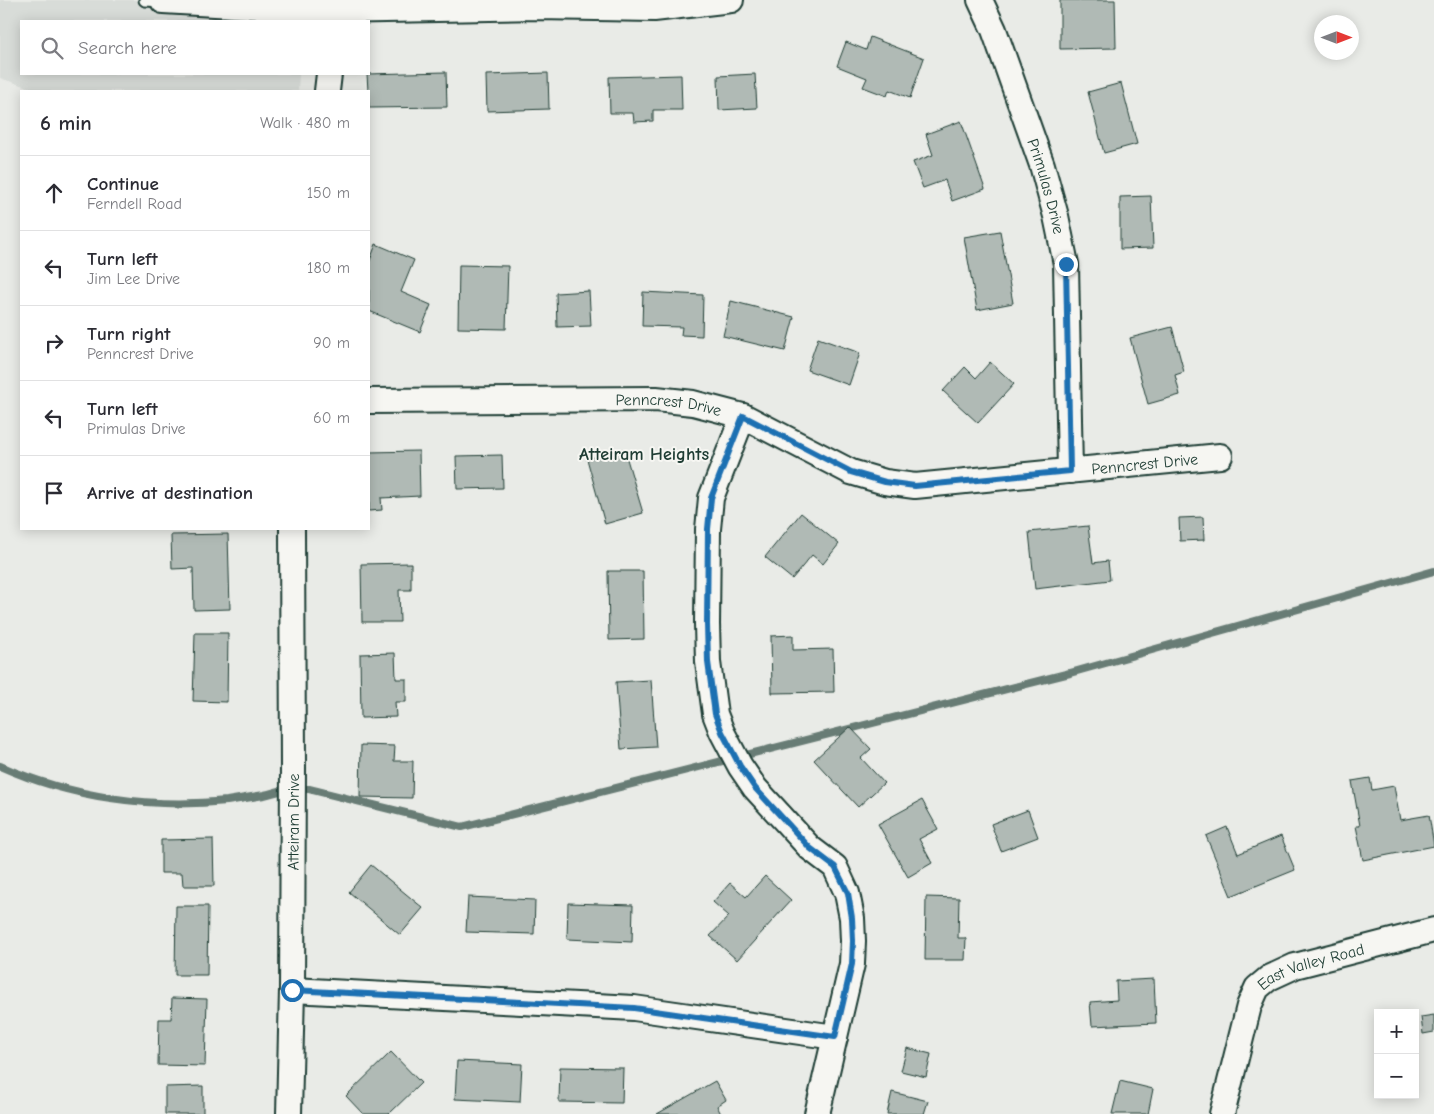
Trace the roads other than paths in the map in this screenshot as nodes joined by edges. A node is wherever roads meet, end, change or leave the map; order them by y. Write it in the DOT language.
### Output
graph roads {
  1 [pos="157,0"];
  2 [pos="731,0"];
  3 [pos="980,0"];
  4 [pos="538,4"];
  5 [pos="332,16"];
  6 [pos="328,75"];
  7 [pos="327,90"];
  8 [pos="370,401"];
  9 [pos="743,416"];
  10 [pos="1220,456"];
  11 [pos="1070,471"];
  12 [pos="292,530"];
  13 [pos="1434,930"];
  14 [pos="292,990"];
  15 [pos="835,1037"];
  16 [pos="289,1114"];
  17 [pos="817,1114"];
  18 [pos="1222,1114"];
  1 -- 5 [label="street"];
  2 -- 4 [label="street"];
  3 -- 11 [label="street, Primulas Drive"];
  4 -- 5 [label="street"];
  6 -- 7 [label="street"];
  8 -- 9 [label="street, Penncrest Drive"];
  9 -- 11 [label="street, Penncrest Drive"];
  9 -- 15 [label="street"];
  10 -- 11 [label="street, Penncrest Drive"];
  12 -- 14 [label="street, Atteiram Drive"];
  13 -- 18 [label="street, East Valley Road"];
  14 -- 15 [label="street"];
  14 -- 16 [label="street, Atteiram Drive"];
  15 -- 17 [label="street"];
}
